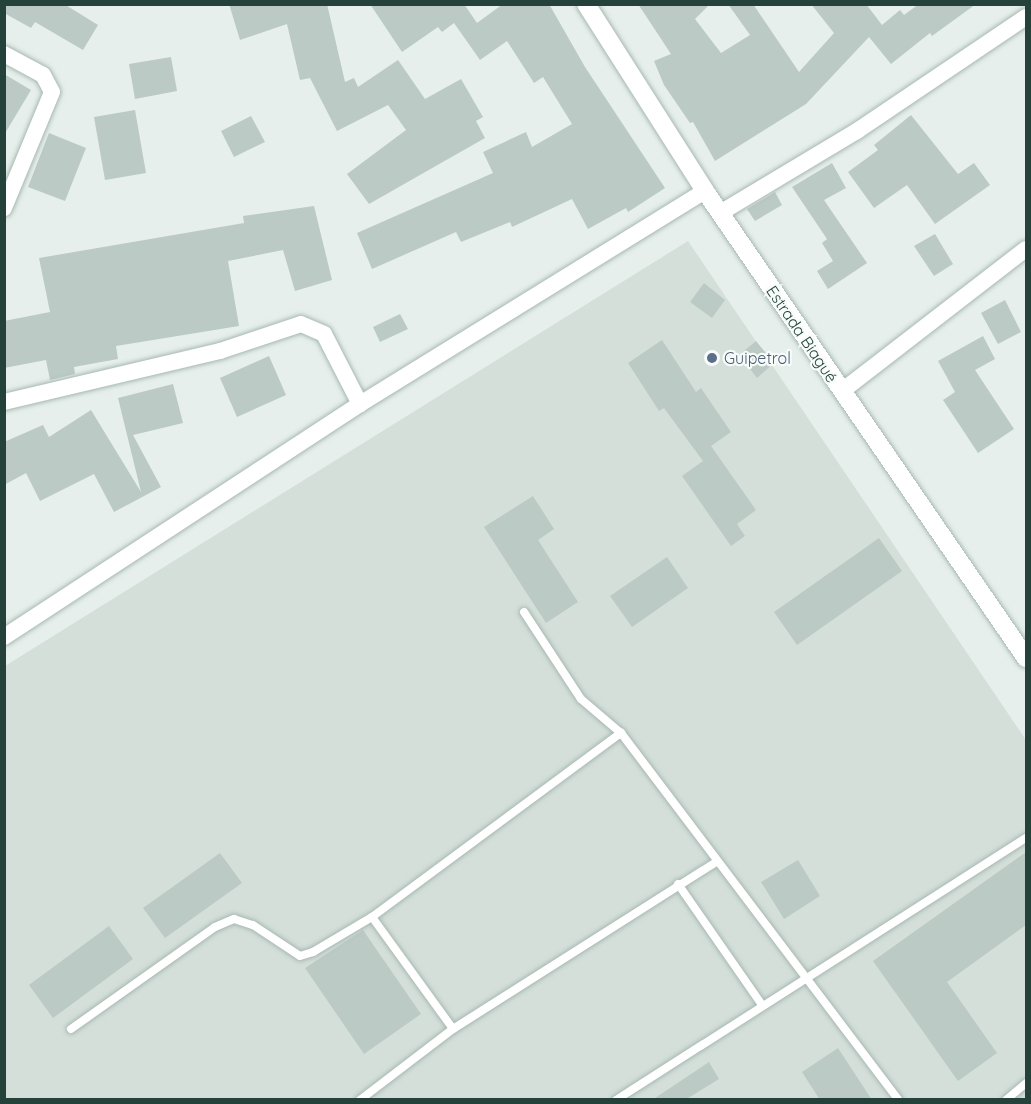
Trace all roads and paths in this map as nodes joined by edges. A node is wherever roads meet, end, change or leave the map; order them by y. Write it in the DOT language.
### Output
graph roads {
  1 [pos="586,4"];
  2 [pos="1026,17"];
  3 [pos="4,54"];
  4 [pos="705,191"];
  5 [pos="4,208"];
  6 [pos="720,213"];
  7 [pos="1026,249"];
  8 [pos="842,391"];
  9 [pos="4,402"];
  10 [pos="360,404"];
  11 [pos="524,612"];
  12 [pos="4,637"];
  13 [pos="1026,658"];
  14 [pos="621,734"];
  15 [pos="1026,838"];
  16 [pos="716,862"];
  17 [pos="678,884"];
  18 [pos="372,917"];
  19 [pos="803,978"];
  20 [pos="762,1005"];
  21 [pos="70,1029"];
  22 [pos="453,1029"];
  23 [pos="1026,1083"];
  24 [pos="360,1100"];
  25 [pos="616,1100"];
  26 [pos="899,1100"];
  27 [pos="1006,1100"];
  1 -- 4 [label="main road, Estrada Biagué"];
  2 -- 6 [label="street"];
  3 -- 5 [label="street"];
  4 -- 6 [label="main road, Estrada Biagué"];
  4 -- 10 [label="street"];
  6 -- 8 [label="main road, Estrada Biagué"];
  7 -- 8 [label="street"];
  8 -- 13 [label="main road, Estrada Biagué"];
  9 -- 10 [label="street"];
  10 -- 12 [label="street"];
  11 -- 14 [label="lane"];
  14 -- 16 [label="lane"];
  14 -- 18 [label="lane"];
  15 -- 19 [label="lane"];
  16 -- 17 [label="lane"];
  16 -- 19 [label="lane"];
  17 -- 20 [label="lane"];
  17 -- 22 [label="lane"];
  18 -- 21 [label="lane"];
  18 -- 22 [label="lane"];
  19 -- 20 [label="lane"];
  19 -- 26 [label="lane"];
  20 -- 25 [label="lane"];
  22 -- 24 [label="lane"];
  23 -- 27 [label="lane"];
}
